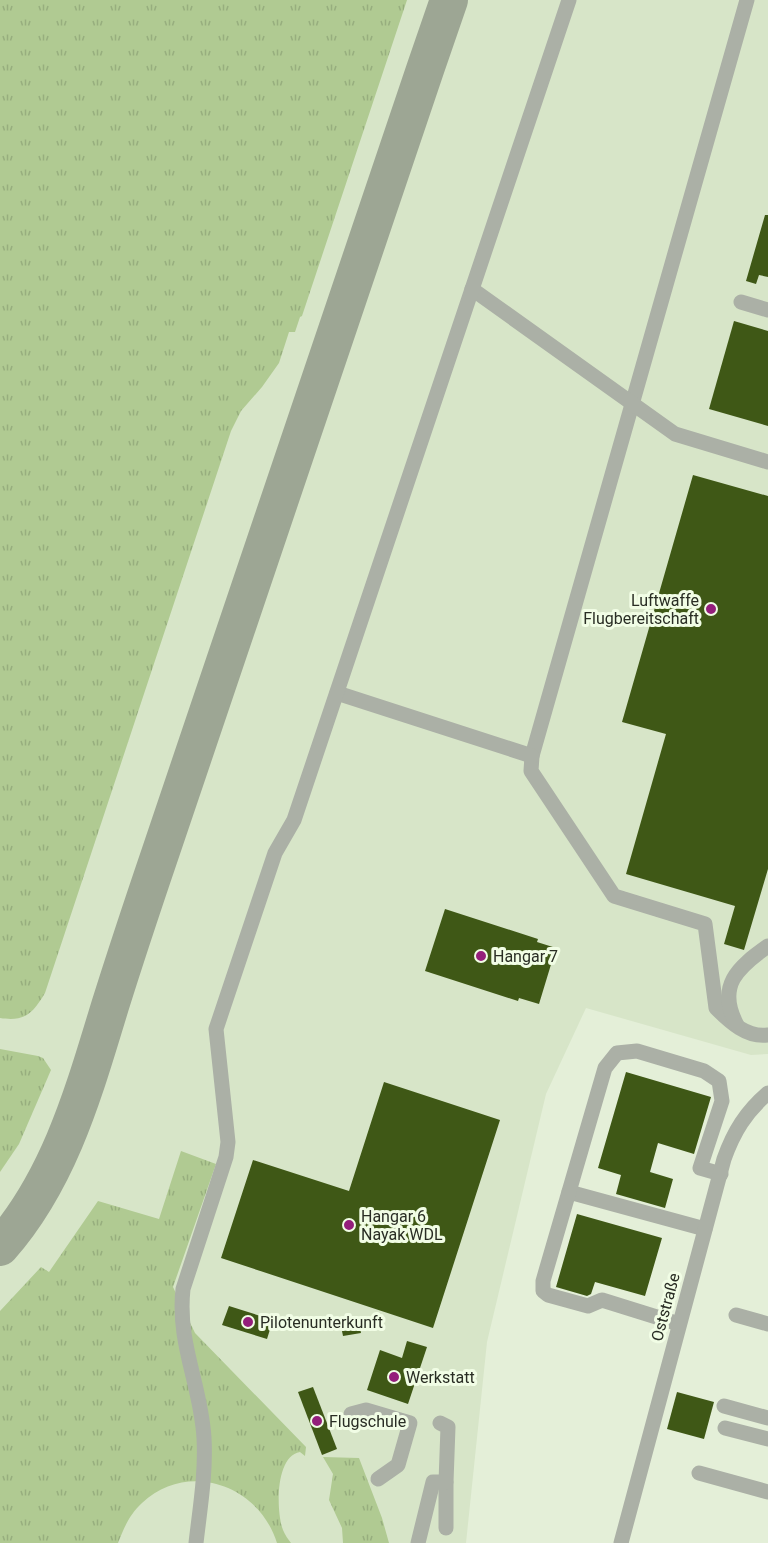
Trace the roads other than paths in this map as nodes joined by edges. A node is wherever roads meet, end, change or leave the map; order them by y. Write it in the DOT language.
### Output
graph roads {
  1 [pos="569,0"];
  2 [pos="747,0"];
  3 [pos="472,289"];
  4 [pos="741,302"];
  5 [pos="768,310"];
  6 [pos="632,404"];
  7 [pos="768,462"];
  8 [pos="337,693"];
  9 [pos="532,756"];
  10 [pos="768,946"];
  11 [pos="738,1028"];
  12 [pos="768,1035"];
  13 [pos="768,1093"];
  14 [pos="721,1174"];
  15 [pos="569,1191"];
  16 [pos="705,1229"];
  17 [pos="736,1315"];
  18 [pos="679,1324"];
  19 [pos="768,1324"];
  20 [pos="724,1406"];
  21 [pos="351,1414"];
  22 [pos="768,1418"];
  23 [pos="440,1423"];
  24 [pos="725,1428"];
  25 [pos="768,1439"];
  26 [pos="699,1473"];
  27 [pos="378,1479"];
  28 [pos="446,1482"];
  29 [pos="768,1492"];
  30 [pos="446,1528"];
  31 [pos="196,1543"];
  32 [pos="418,1543"];
  33 [pos="621,1543"];
  1 -- 3 [label="lane"];
  2 -- 6 [label="lane"];
  3 -- 6 [label="lane"];
  3 -- 8 [label="lane"];
  4 -- 5 [label="lane"];
  6 -- 7 [label="lane"];
  6 -- 9 [label="lane"];
  8 -- 9 [label="lane"];
  8 -- 31 [label="lane"];
  9 -- 11 [label="lane"];
  10 -- 11 [label="lane"];
  11 -- 12 [label="lane"];
  13 -- 14 [label="lane, Oststraße"];
  14 -- 15 [label="lane"];
  14 -- 16 [label="lane, Oststraße"];
  15 -- 16 [label="lane"];
  15 -- 18 [label="lane"];
  16 -- 18 [label="lane, Oststraße"];
  17 -- 19 [label="lane"];
  18 -- 33 [label="lane, Oststraße"];
  20 -- 22 [label="lane"];
  21 -- 27 [label="lane"];
  23 -- 28 [label="lane"];
  24 -- 25 [label="lane"];
  26 -- 29 [label="lane"];
  28 -- 30 [label="lane"];
  28 -- 32 [label="lane"];
}
